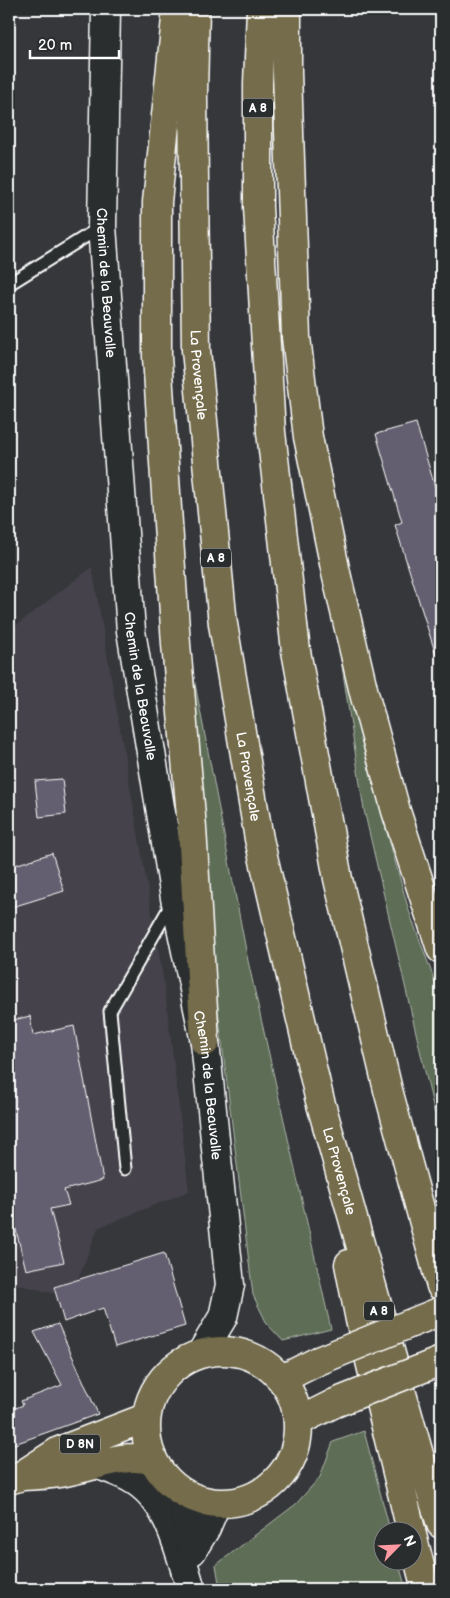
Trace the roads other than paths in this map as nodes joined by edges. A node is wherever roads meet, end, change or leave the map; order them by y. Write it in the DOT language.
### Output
graph roads {
  1 [pos="106,9"];
  2 [pos="177,9"];
  3 [pos="195,9"];
  4 [pos="262,9"];
  5 [pos="287,9"];
  6 [pos="102,226"];
  7 [pos="9,284"];
  8 [pos="175,898"];
  9 [pos="441,949"];
  10 [pos="204,1042"];
  11 [pos="319,1097"];
  12 [pos="125,1169"];
  13 [pos="441,1286"];
  14 [pos="441,1311"];
  15 [pos="202,1352"];
  16 [pos="441,1361"];
  17 [pos="282,1379"];
  18 [pos="146,1418"];
  19 [pos="299,1422"];
  20 [pos="153,1461"];
  21 [pos="94,1463"];
  22 [pos="14,1478"];
  23 [pos="181,1492"];
  24 [pos="216,1504"];
  25 [pos="410,1520"];
  26 [pos="441,1524"];
  27 [pos="192,1551"];
  28 [pos="421,1570"];
  29 [pos="191,1589"];
  30 [pos="426,1589"];
  1 -- 6 [label="street, Chemin de la Beauvalle"];
  2 -- 10 [label="main road"];
  3 -- 11 [label="main road, La Provençale / A 8"];
  4 -- 13 [label="main road, A 8"];
  5 -- 9 [label="main road"];
  6 -- 7 [label="lane"];
  6 -- 8 [label="street, Chemin de la Beauvalle"];
  8 -- 10 [label="street, Chemin de la Beauvalle"];
  8 -- 12 [label="lane"];
  10 -- 15 [label="street, Chemin de la Beauvalle"];
  11 -- 25 [label="main road"];
  11 -- 26 [label="main road, La Provençale / A 8"];
  14 -- 17 [label="main road, bridge"];
  15 -- 17 [label="main road"];
  15 -- 18 [label="main road"];
  16 -- 19 [label="main road, bridge"];
  17 -- 19 [label="main road"];
  18 -- 20 [label="main road"];
  18 -- 22 [label="main road, D 8N"];
  19 -- 24 [label="main road"];
  20 -- 21 [label="main road, D 8N"];
  20 -- 23 [label="main road"];
  21 -- 22 [label="main road, D 8N"];
  21 -- 29 [label="street"];
  23 -- 24 [label="main road"];
  23 -- 27 [label="street"];
  24 -- 27 [label="street"];
  27 -- 29 [label="street"];
  28 -- 30 [label="main road"];
}
